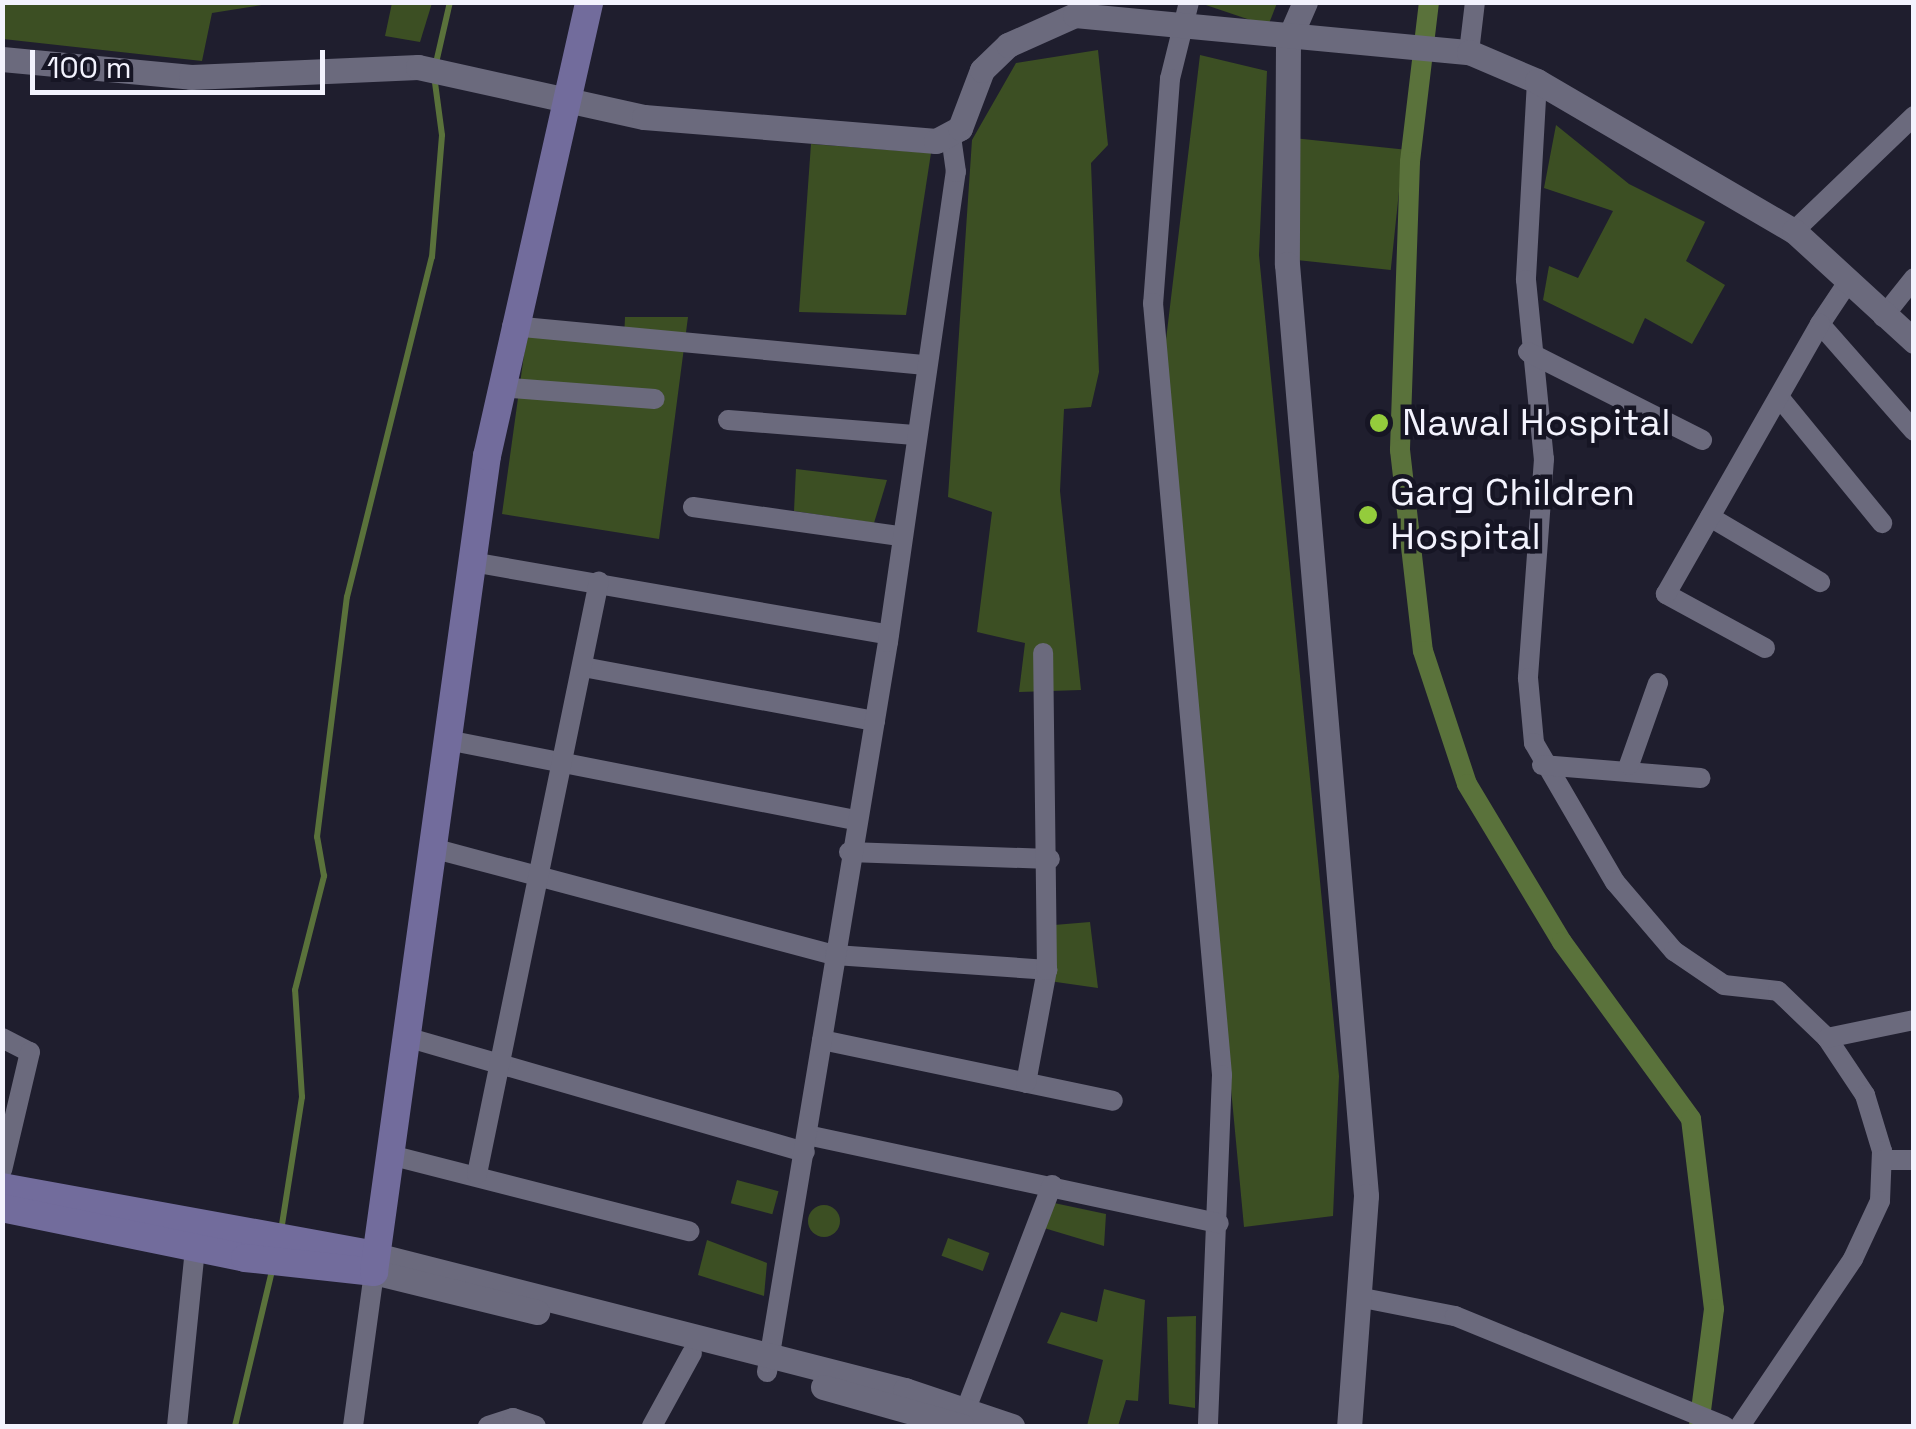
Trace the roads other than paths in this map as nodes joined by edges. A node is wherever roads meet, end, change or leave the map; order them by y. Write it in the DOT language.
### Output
graph roads {
  1 [pos="589,2"];
  2 [pos="1305,2"];
  3 [pos="1476,2"];
  4 [pos="1096,8"];
  5 [pos="1187,13"];
  6 [pos="1288,41"];
  7 [pos="1469,52"];
  8 [pos="2,59"];
  9 [pos="1538,81"];
  10 [pos="561,100"];
  11 [pos="1914,116"];
  12 [pos="951,136"];
  13 [pos="1794,231"];
  14 [pos="1914,278"];
  15 [pos="1848,282"];
  16 [pos="1883,317"];
  17 [pos="1820,324"];
  18 [pos="512,326"];
  19 [pos="1914,341"];
  20 [pos="1528,352"];
  21 [pos="923,365"];
  22 [pos="499,387"];
  23 [pos="1779,397"];
  24 [pos="654,399"];
  25 [pos="728,420"];
  26 [pos="1914,431"];
  27 [pos="914,435"];
  28 [pos="1702,440"];
  29 [pos="694,507"];
  30 [pos="1710,517"];
  31 [pos="1882,523"];
  32 [pos="900,536"];
  33 [pos="472,562"];
  34 [pos="598,580"];
  35 [pos="1820,582"];
  36 [pos="889,635"];
  37 [pos="1765,648"];
  38 [pos="1043,653"];
  39 [pos="583,667"];
  40 [pos="1658,683"];
  41 [pos="874,721"];
  42 [pos="447,740"];
  43 [pos="566,764"];
  44 [pos="1542,765"];
  45 [pos="1628,765"];
  46 [pos="1700,778"];
  47 [pos="854,820"];
  48 [pos="432,848"];
  49 [pos="849,852"];
  50 [pos="1050,859"];
  51 [pos="541,878"];
  52 [pos="834,954"];
  53 [pos="1047,970"];
  54 [pos="1914,1020"];
  55 [pos="406,1037"];
  56 [pos="2,1038"];
  57 [pos="1827,1038"];
  58 [pos="822,1040"];
  59 [pos="505,1062"];
  60 [pos="1026,1083"];
  61 [pos="1114,1101"];
  62 [pos="806,1144"];
  63 [pos="390,1155"];
  64 [pos="1882,1160"];
  65 [pos="1914,1160"];
  66 [pos="2,1170"];
  67 [pos="478,1174"];
  68 [pos="1052,1185"];
  69 [pos="2,1187"];
  70 [pos="2,1208"];
  71 [pos="1219,1223"];
  72 [pos="689,1231"];
  73 [pos="247,1247"];
  74 [pos="196,1248"];
  75 [pos="375,1264"];
  76 [pos="1363,1298"];
  77 [pos="692,1352"];
  78 [pos="768,1364"];
  79 [pos="952,1417"];
  80 [pos="1719,1425"];
  81 [pos="176,1426"];
  82 [pos="353,1426"];
  83 [pos="488,1426"];
  84 [pos="536,1426"];
  85 [pos="652,1426"];
  86 [pos="1012,1426"];
  87 [pos="1208,1426"];
  88 [pos="1348,1426"];
  89 [pos="1740,1426"];
  1 -- 10 [label="main road"];
  2 -- 6 [label="street"];
  3 -- 7 [label="street"];
  4 -- 5 [label="street"];
  4 -- 12 [label="street"];
  5 -- 6 [label="street"];
  5 -- 71 [label="street"];
  6 -- 7 [label="street"];
  6 -- 76 [label="street"];
  7 -- 9 [label="street"];
  8 -- 10 [label="street"];
  9 -- 13 [label="street"];
  9 -- 20 [label="street"];
  10 -- 12 [label="street"];
  10 -- 18 [label="main road"];
  11 -- 13 [label="street"];
  12 -- 21 [label="street"];
  13 -- 15 [label="street"];
  14 -- 16 [label="street"];
  15 -- 16 [label="street"];
  15 -- 17 [label="street"];
  16 -- 19 [label="street"];
  17 -- 23 [label="street"];
  17 -- 26 [label="street"];
  18 -- 21 [label="street"];
  18 -- 22 [label="main road"];
  20 -- 28 [label="street"];
  20 -- 44 [label="street"];
  21 -- 27 [label="street"];
  22 -- 24 [label="street"];
  22 -- 33 [label="main road"];
  23 -- 30 [label="street"];
  23 -- 31 [label="street"];
  25 -- 27 [label="street"];
  27 -- 32 [label="street"];
  29 -- 32 [label="street"];
  30 -- 35 [label="street"];
  30 -- 37 [label="street"];
  32 -- 36 [label="street"];
  33 -- 34 [label="street"];
  33 -- 42 [label="main road"];
  34 -- 36 [label="street"];
  34 -- 39 [label="street"];
  36 -- 41 [label="street"];
  38 -- 50 [label="street"];
  39 -- 41 [label="street"];
  39 -- 43 [label="street"];
  40 -- 45 [label="street"];
  41 -- 47 [label="street"];
  42 -- 43 [label="street"];
  42 -- 48 [label="main road"];
  43 -- 47 [label="street"];
  43 -- 51 [label="street"];
  44 -- 45 [label="street"];
  44 -- 57 [label="street"];
  45 -- 46 [label="street"];
  47 -- 49 [label="street"];
  48 -- 51 [label="street"];
  48 -- 55 [label="main road"];
  49 -- 50 [label="street"];
  49 -- 52 [label="street"];
  50 -- 53 [label="street"];
  51 -- 52 [label="street"];
  51 -- 59 [label="street"];
  52 -- 53 [label="street"];
  52 -- 58 [label="street"];
  53 -- 60 [label="street"];
  54 -- 57 [label="street"];
  55 -- 59 [label="street"];
  55 -- 63 [label="main road"];
  56 -- 66 [label="street"];
  57 -- 64 [label="street"];
  58 -- 60 [label="street"];
  58 -- 62 [label="street"];
  59 -- 62 [label="street"];
  59 -- 67 [label="street"];
  60 -- 61 [label="street"];
  62 -- 68 [label="street"];
  62 -- 78 [label="street"];
  63 -- 67 [label="street"];
  63 -- 75 [label="main road"];
  64 -- 65 [label="street"];
  64 -- 89 [label="street"];
  67 -- 72 [label="street"];
  68 -- 71 [label="street"];
  68 -- 79 [label="street"];
  69 -- 73 [label="main road"];
  70 -- 74 [label="main road"];
  71 -- 87 [label="street"];
  73 -- 74 [label="main road"];
  73 -- 75 [label="main road"];
  74 -- 81 [label="street"];
  75 -- 77 [label="street"];
  75 -- 78 [label="street"];
  75 -- 82 [label="street"];
  76 -- 80 [label="street"];
  76 -- 88 [label="street"];
  77 -- 78 [label="street"];
  77 -- 85 [label="street"];
  78 -- 79 [label="street"];
  79 -- 86 [label="street"];
  83 -- 84 [label="street"];
}
